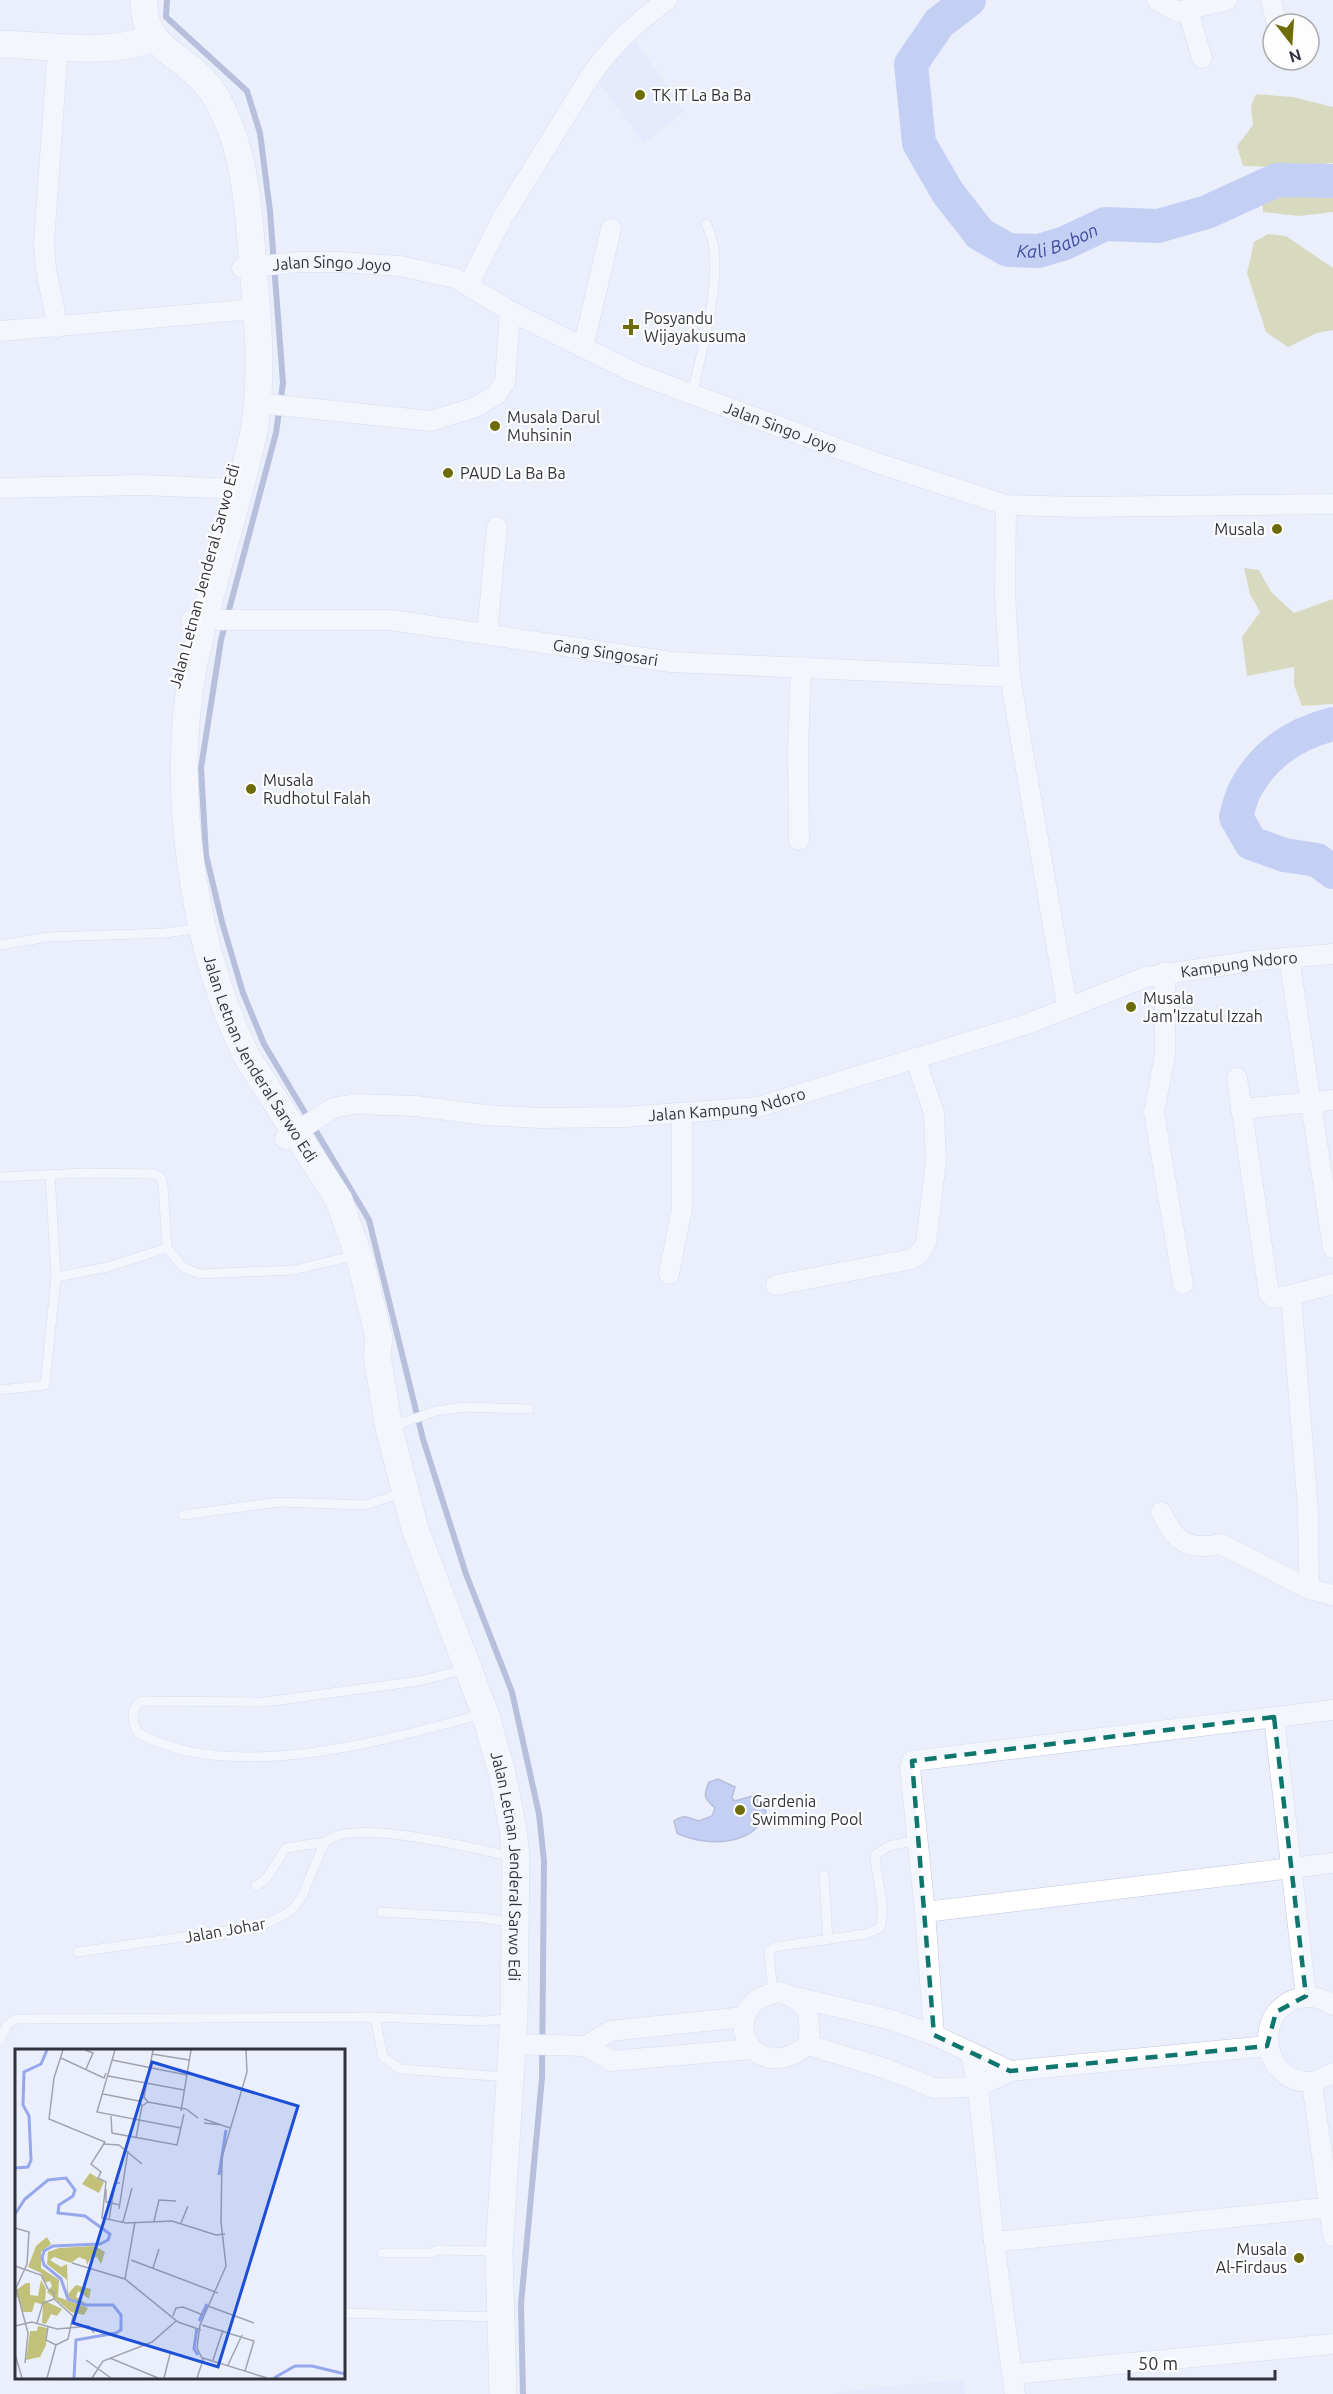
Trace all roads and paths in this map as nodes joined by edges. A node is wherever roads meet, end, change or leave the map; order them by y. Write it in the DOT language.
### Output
graph roads {
  1 [pos="134,0"];
  2 [pos="144,0"];
  3 [pos="667,0"];
  4 [pos="1157,0"];
  5 [pos="1227,0"];
  6 [pos="1188,11"];
  7 [pos="148,40"];
  8 [pos="0,44"];
  9 [pos="58,46"];
  10 [pos="1202,58"];
  11 [pos="706,224"];
  12 [pos="611,229"];
  13 [pos="254,266"];
  14 [pos="469,284"];
  15 [pos="243,310"];
  16 [pos="510,311"];
  17 [pos="58,327"];
  18 [pos="0,331"];
  19 [pos="583,348"];
  20 [pos="692,394"];
  21 [pos="261,404"];
  22 [pos="0,488"];
  23 [pos="234,488"];
  24 [pos="1333,504"];
  25 [pos="1006,505"];
  26 [pos="497,527"];
  27 [pos="202,621"];
  28 [pos="487,633"];
  29 [pos="801,667"];
  30 [pos="1010,677"];
  31 [pos="799,840"];
  32 [pos="197,929"];
  33 [pos="0,945"];
  34 [pos="1333,954"];
  35 [pos="1289,958"];
  36 [pos="1156,975"];
  37 [pos="1067,1006"];
  38 [pos="915,1058"];
  39 [pos="1237,1078"];
  40 [pos="1333,1100"];
  41 [pos="1312,1102"];
  42 [pos="1241,1109"];
  43 [pos="682,1114"];
  44 [pos="294,1133"];
  45 [pos="50,1174"];
  46 [pos="0,1177"];
  47 [pos="166,1248"];
  48 [pos="1333,1248"];
  49 [pos="352,1257"];
  50 [pos="669,1274"];
  51 [pos="56,1278"];
  52 [pos="1183,1284"];
  53 [pos="1333,1284"];
  54 [pos="776,1285"];
  55 [pos="1291,1295"];
  56 [pos="0,1390"];
  57 [pos="529,1409"];
  58 [pos="396,1425"];
  59 [pos="405,1492"];
  60 [pos="1161,1512"];
  61 [pos="183,1515"];
  62 [pos="1309,1588"];
  63 [pos="1333,1594"];
  64 [pos="469,1668"];
  65 [pos="1333,1710"];
  66 [pos="485,1713"];
  67 [pos="1274,1717"];
  68 [pos="918,1840"];
  69 [pos="325,1842"];
  70 [pos="516,1857"];
  71 [pos="1333,1863"];
  72 [pos="1290,1869"];
  73 [pos="824,1875"];
  74 [pos="256,1886"];
  75 [pos="926,1911"];
  76 [pos="381,1912"];
  77 [pos="515,1923"];
  78 [pos="828,1939"];
  79 [pos="78,1952"];
  80 [pos="773,1993"];
  81 [pos="1306,1996"];
  82 [pos="795,1997"];
  83 [pos="1333,2005"];
  84 [pos="375,2017"];
  85 [pos="744,2017"];
  86 [pos="934,2035"];
  87 [pos="517,2036"];
  88 [pos="0,2040"];
  89 [pos="808,2045"];
  90 [pos="586,2046"];
  91 [pos="1267,2046"];
  92 [pos="752,2049"];
  93 [pos="971,2054"];
  94 [pos="1010,2071"];
  95 [pos="1333,2073"];
  96 [pos="510,2077"];
  97 [pos="1312,2082"];
  98 [pos="978,2087"];
  99 [pos="1331,2207"];
  100 [pos="1333,2236"];
  101 [pos="994,2242"];
  102 [pos="499,2251"];
  103 [pos="382,2253"];
  104 [pos="345,2313"];
  105 [pos="501,2318"];
  106 [pos="1333,2344"];
  107 [pos="1012,2374"];
  108 [pos="503,2394"];
  109 [pos="1015,2394"];
  1 -- 7 [label="main road"];
  2 -- 7 [label="main road"];
  3 -- 14 [label="street"];
  4 -- 6 [label="street"];
  5 -- 6 [label="street"];
  6 -- 10 [label="street"];
  7 -- 9 [label="main road"];
  7 -- 13 [label="main road, Jalan Letnan Jenderal Sarwo Edi"];
  8 -- 9 [label="main road"];
  9 -- 17 [label="street"];
  11 -- 20 [label="lane"];
  12 -- 19 [label="street"];
  13 -- 14 [label="street, Jalan Singo Joyo"];
  13 -- 15 [label="main road, Jalan Letnan Jenderal Sarwo Edi"];
  13 -- 21 [label="main road, Jalan Letnan Jenderal Sarwo Edi"];
  14 -- 16 [label="street, Jalan Singo Joyo"];
  15 -- 17 [label="street"];
  15 -- 23 [label="main road, Jalan Letnan Jenderal Sarwo Edi"];
  16 -- 19 [label="street, Jalan Singo Joyo"];
  16 -- 21 [label="street"];
  17 -- 18 [label="street"];
  19 -- 20 [label="street, Jalan Singo Joyo"];
  20 -- 25 [label="street, Jalan Singo Joyo"];
  21 -- 23 [label="main road, Jalan Letnan Jenderal Sarwo Edi"];
  22 -- 23 [label="street"];
  23 -- 27 [label="main road, Jalan Letnan Jenderal Sarwo Edi"];
  24 -- 25 [label="street, Jalan Singo Joyo"];
  25 -- 30 [label="street"];
  26 -- 28 [label="street"];
  27 -- 28 [label="street, Gang Singosari"];
  27 -- 32 [label="main road, Jalan Letnan Jenderal Sarwo Edi"];
  28 -- 29 [label="street, Gang Singosari"];
  29 -- 30 [label="street, Gang Singosari"];
  29 -- 31 [label="street"];
  30 -- 37 [label="street"];
  32 -- 33 [label="lane"];
  32 -- 44 [label="main road, Jalan Letnan Jenderal Sarwo Edi"];
  34 -- 35 [label="street, Kampung Ndoro"];
  35 -- 36 [label="street, Kampung Ndoro"];
  35 -- 41 [label="street"];
  36 -- 37 [label="street, Jalan Kampung Ndoro"];
  36 -- 52 [label="street"];
  37 -- 38 [label="street, Jalan Kampung Ndoro"];
  38 -- 43 [label="street, Jalan Kampung Ndoro"];
  38 -- 54 [label="street"];
  39 -- 42 [label="street"];
  40 -- 41 [label="street"];
  41 -- 42 [label="street"];
  41 -- 48 [label="street"];
  42 -- 55 [label="street"];
  43 -- 44 [label="street, Jalan Kampung Ndoro"];
  43 -- 50 [label="street"];
  44 -- 49 [label="main road, Jalan Letnan Jenderal Sarwo Edi"];
  45 -- 46 [label="lane"];
  45 -- 47 [label="lane"];
  45 -- 51 [label="lane"];
  47 -- 49 [label="lane"];
  47 -- 51 [label="lane"];
  49 -- 58 [label="main road, Jalan Letnan Jenderal Sarwo Edi"];
  51 -- 56 [label="lane"];
  53 -- 55 [label="street"];
  55 -- 62 [label="street"];
  57 -- 58 [label="lane"];
  58 -- 59 [label="main road, Jalan Letnan Jenderal Sarwo Edi"];
  59 -- 61 [label="lane"];
  59 -- 64 [label="main road, Jalan Letnan Jenderal Sarwo Edi"];
  60 -- 62 [label="street"];
  62 -- 63 [label="street"];
  64 -- 66 [label="main road, Jalan Letnan Jenderal Sarwo Edi"];
  64 -- 66 [label="lane"];
  65 -- 67 [label="street"];
  66 -- 70 [label="main road, Jalan Letnan Jenderal Sarwo Edi"];
  67 -- 68 [label="street"];
  67 -- 72 [label="street"];
  68 -- 75 [label="street"];
  68 -- 78 [label="lane"];
  69 -- 70 [label="lane"];
  69 -- 74 [label="lane"];
  69 -- 79 [label="lane, Jalan Johar"];
  70 -- 77 [label="main road, Jalan Letnan Jenderal Sarwo Edi"];
  71 -- 72 [label="street"];
  72 -- 75 [label="street"];
  72 -- 81 [label="street"];
  73 -- 78 [label="lane"];
  75 -- 86 [label="street"];
  76 -- 77 [label="lane"];
  77 -- 87 [label="main road, Jalan Letnan Jenderal Sarwo Edi"];
  78 -- 80 [label="lane"];
  80 -- 82 [label="street"];
  80 -- 85 [label="street"];
  81 -- 83 [label="street"];
  81 -- 91 [label="street"];
  82 -- 86 [label="street"];
  82 -- 89 [label="street"];
  84 -- 87 [label="lane"];
  84 -- 88 [label="lane"];
  84 -- 96 [label="lane"];
  85 -- 90 [label="street"];
  85 -- 92 [label="street"];
  86 -- 93 [label="street"];
  87 -- 90 [label="street"];
  87 -- 96 [label="main road, Jalan Letnan Jenderal Sarwo Edi"];
  89 -- 92 [label="street"];
  89 -- 98 [label="street"];
  90 -- 92 [label="street"];
  91 -- 94 [label="street"];
  91 -- 97 [label="street"];
  93 -- 94 [label="street"];
  93 -- 98 [label="street"];
  94 -- 98 [label="street"];
  95 -- 97 [label="street"];
  96 -- 102 [label="main road, Jalan Letnan Jenderal Sarwo Edi"];
  97 -- 99 [label="street"];
  98 -- 101 [label="street"];
  99 -- 100 [label="street"];
  99 -- 101 [label="street"];
  101 -- 107 [label="street"];
  102 -- 103 [label="lane"];
  102 -- 105 [label="main road, Jalan Letnan Jenderal Sarwo Edi"];
  104 -- 105 [label="lane"];
  105 -- 108 [label="main road, Jalan Letnan Jenderal Sarwo Edi"];
  106 -- 107 [label="street"];
  107 -- 109 [label="street"];
}
